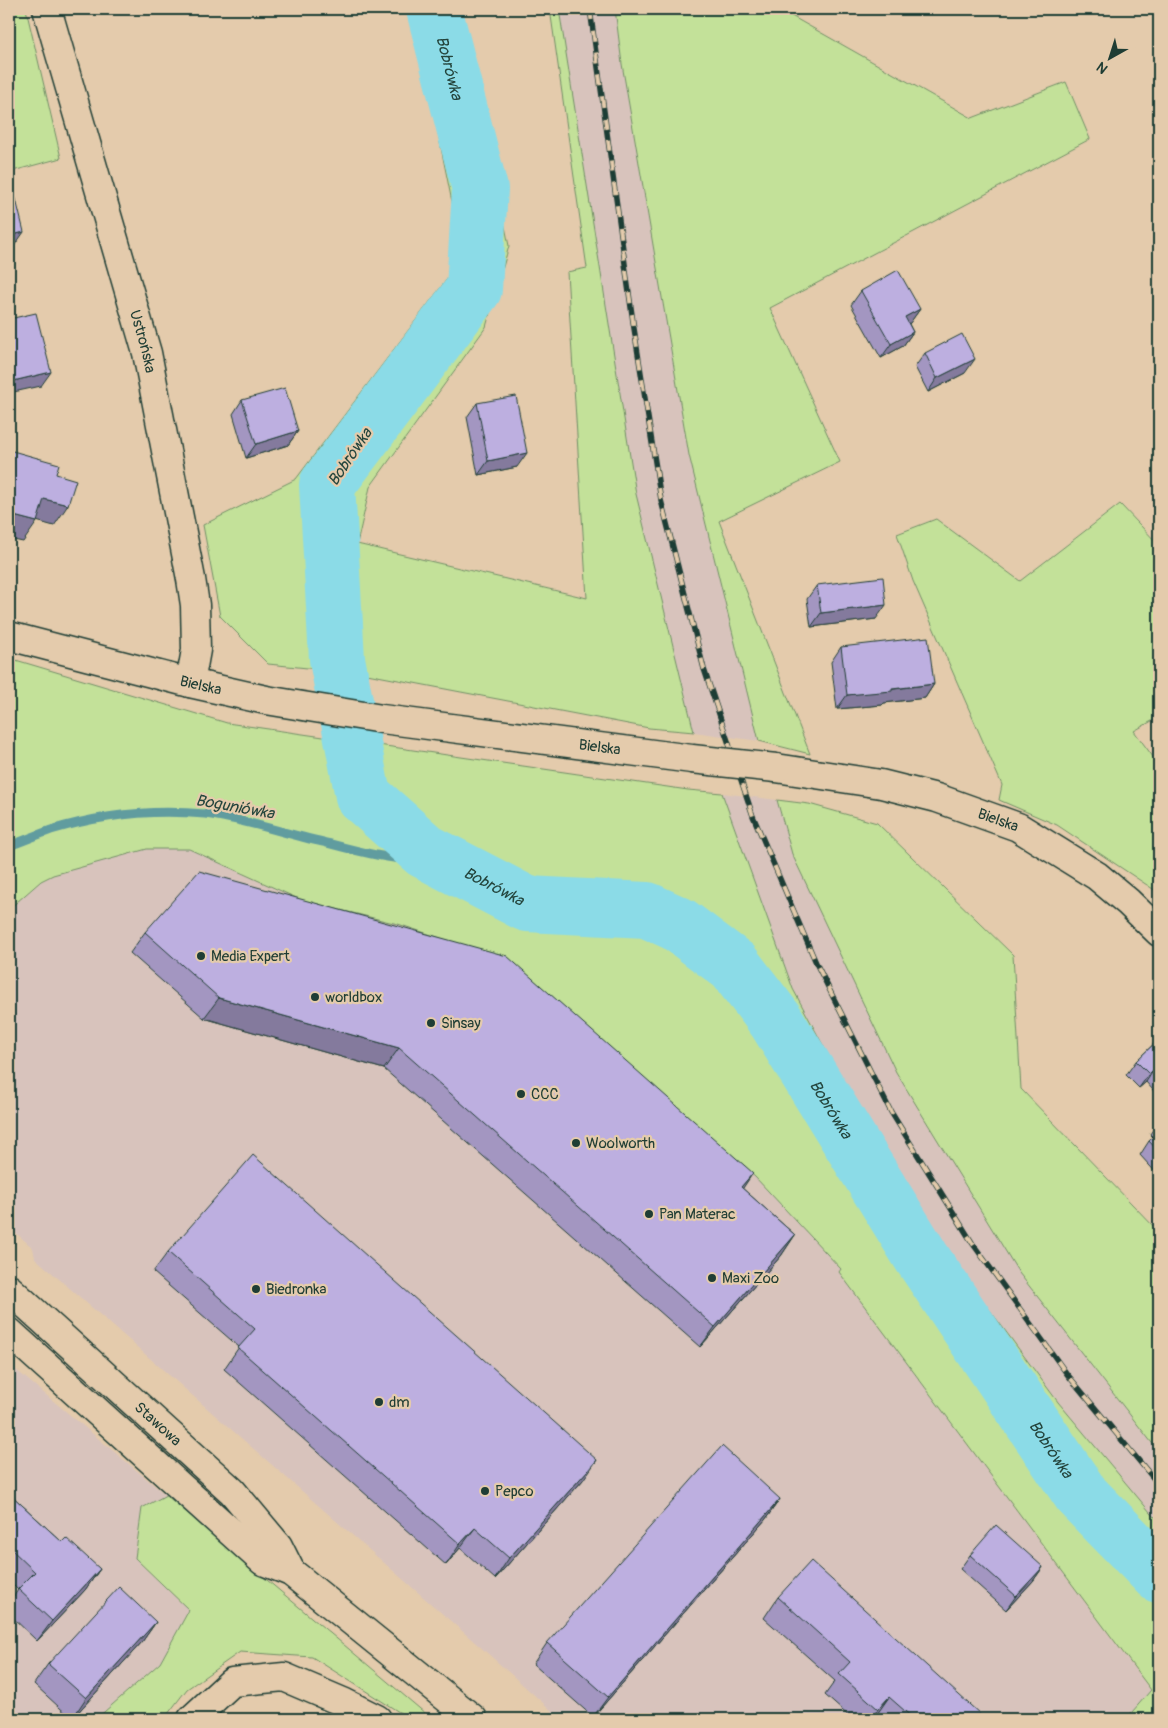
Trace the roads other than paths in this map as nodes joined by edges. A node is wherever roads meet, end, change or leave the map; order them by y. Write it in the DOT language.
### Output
graph roads {
  1 [pos="47,9"];
  2 [pos="9,636"];
  3 [pos="190,683"];
  4 [pos="1159,932"];
  5 [pos="9,1289"];
  6 [pos="9,1332"];
  7 [pos="291,1572"];
  8 [pos="192,1719"];
  9 [pos="377,1719"];
  10 [pos="473,1719"];
  1 -- 3 [label="street, Ustrońska"];
  2 -- 3 [label="street, Bielska"];
  3 -- 4 [label="street, Bielska, bridge"];
  5 -- 7 [label="street, Stawowa"];
  6 -- 7 [label="street, Stawowa"];
  7 -- 10 [label="street, Stawowa"];
  8 -- 9 [label="street"];
}
